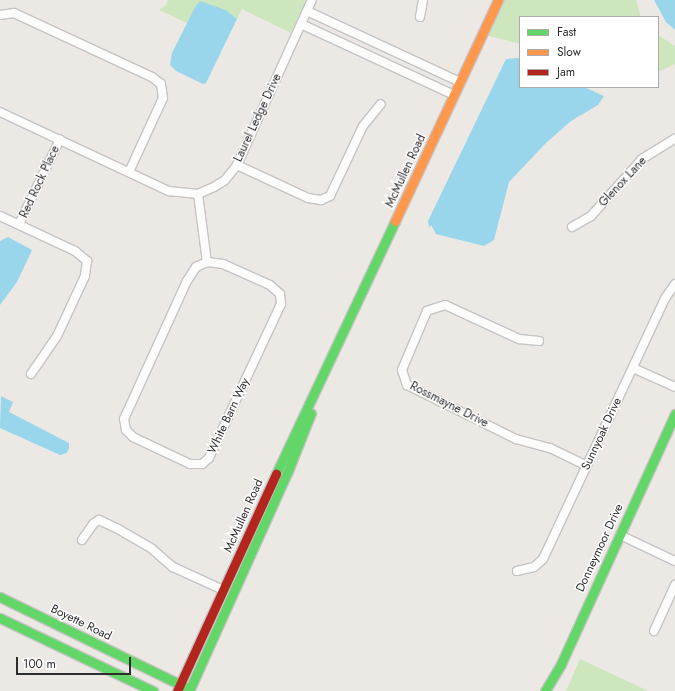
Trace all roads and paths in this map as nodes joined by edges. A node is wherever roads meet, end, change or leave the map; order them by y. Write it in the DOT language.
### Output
graph roads {
  1 [pos="312,0"];
  2 [pos="423,0"];
  3 [pos="498,0"];
  4 [pos="307,12"];
  5 [pos="0,14"];
  6 [pos="420,17"];
  7 [pos="301,24"];
  8 [pos="460,82"];
  9 [pos="454,95"];
  10 [pos="380,104"];
  11 [pos="0,112"];
  12 [pos="675,138"];
  13 [pos="60,139"];
  14 [pos="238,165"];
  15 [pos="129,172"];
  16 [pos="198,194"];
  17 [pos="0,216"];
  18 [pos="19,224"];
  19 [pos="572,227"];
  20 [pos="208,262"];
  21 [pos="675,284"];
  22 [pos="539,341"];
  23 [pos="633,368"];
  24 [pos="31,374"];
  25 [pos="675,387"];
  26 [pos="675,414"];
  27 [pos="301,429"];
  28 [pos="587,466"];
  29 [pos="620,535"];
  30 [pos="82,540"];
  31 [pos="675,562"];
  32 [pos="517,571"];
  33 [pos="675,585"];
  34 [pos="223,590"];
  35 [pos="2,599"];
  36 [pos="0,618"];
  37 [pos="654,631"];
  38 [pos="179,688"];
  39 [pos="191,690"];
  40 [pos="154,691"];
  41 [pos="546,691"];
  1 -- 4 [label="street, Laurel Ledge Drive"];
  2 -- 6 [label="street"];
  3 -- 8 [label="street, McMullen Road"];
  4 -- 7 [label="street, Laurel Ledge Drive"];
  4 -- 8 [label="street"];
  5 -- 15 [label="street"];
  7 -- 9 [label="street"];
  7 -- 14 [label="street, Laurel Ledge Drive"];
  8 -- 9 [label="street, McMullen Road"];
  9 -- 27 [label="street, McMullen Road"];
  10 -- 14 [label="street"];
  11 -- 13 [label="street"];
  12 -- 19 [label="street, Glenox Lane"];
  13 -- 15 [label="street"];
  13 -- 18 [label="street, Red Rock Place"];
  14 -- 16 [label="street, Laurel Ledge Drive"];
  15 -- 16 [label="street"];
  16 -- 20 [label="street"];
  17 -- 18 [label="street"];
  18 -- 24 [label="street"];
  20 -- 20 [label="street, White Barn Way"];
  21 -- 23 [label="street, Sunnyoak Drive"];
  22 -- 28 [label="street, Rossmayne Drive"];
  23 -- 25 [label="street"];
  23 -- 28 [label="street, Sunnyoak Drive"];
  26 -- 29 [label="street, Donneymoor Drive"];
  27 -- 34 [label="street, McMullen Road"];
  27 -- 39 [label="street, McMullen Road"];
  28 -- 32 [label="street, Sunnyoak Drive"];
  29 -- 31 [label="street"];
  29 -- 41 [label="street, Donneymoor Drive"];
  30 -- 34 [label="street"];
  33 -- 37 [label="street"];
  34 -- 38 [label="street, McMullen Road"];
  35 -- 38 [label="street, Boyette Road"];
  36 -- 40 [label="street"];
  38 -- 39 [label="street, Boyette Road"];
}
